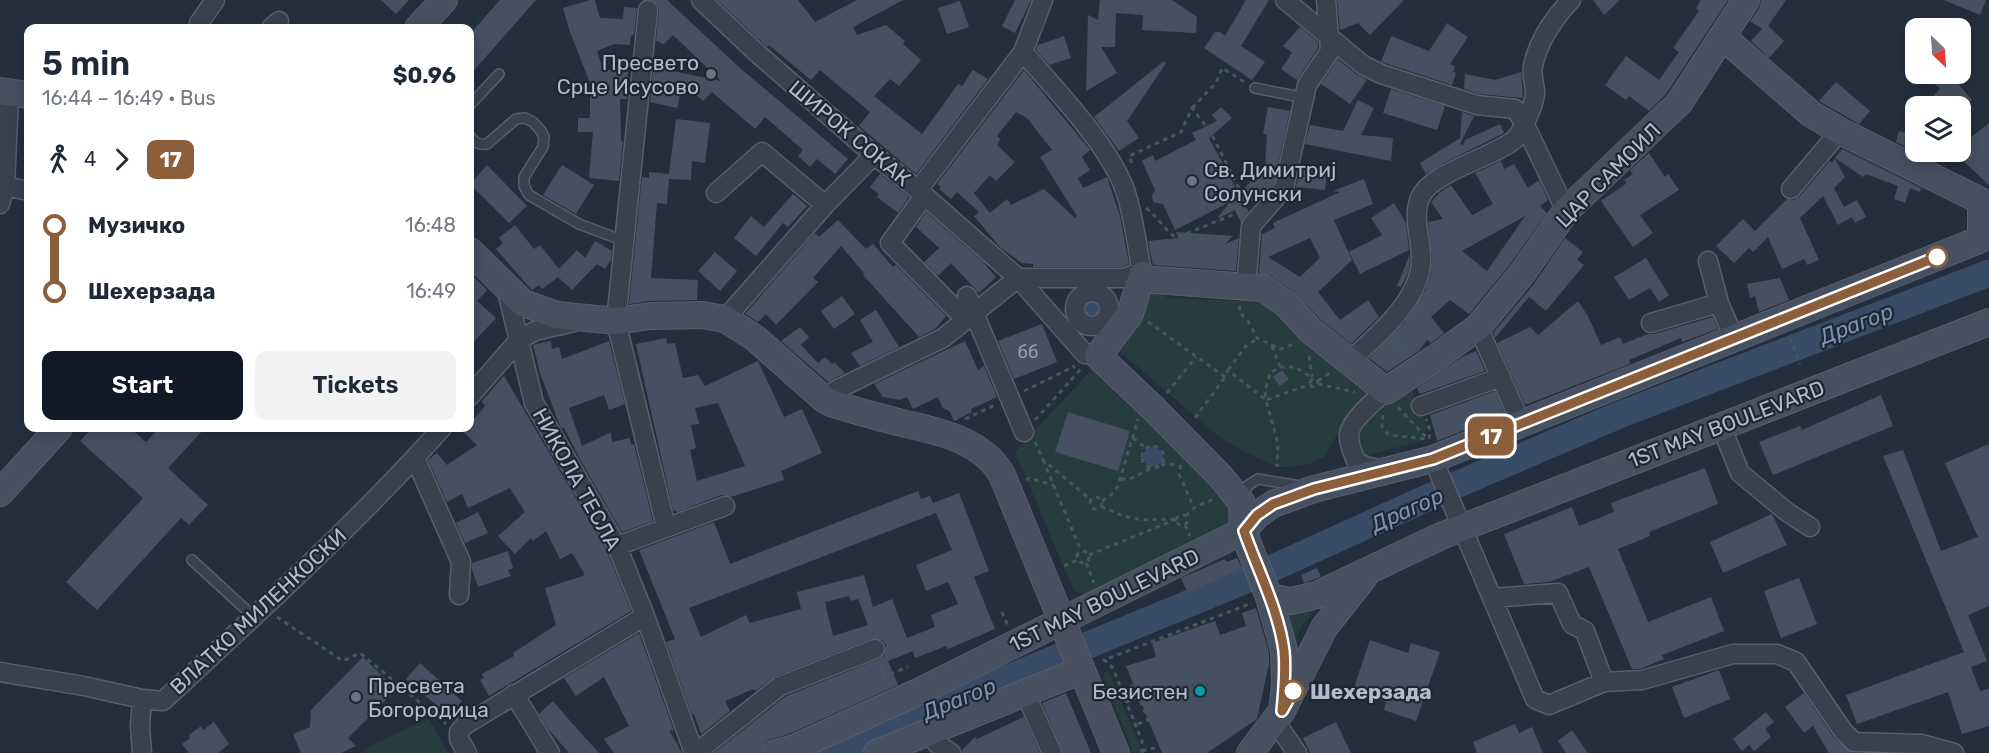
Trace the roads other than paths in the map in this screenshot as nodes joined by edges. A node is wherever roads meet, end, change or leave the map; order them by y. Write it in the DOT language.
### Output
graph roads {
  1 [pos="214,0"];
  2 [pos="444,0"];
  3 [pos="701,0"];
  4 [pos="1043,0"];
  5 [pos="1285,0"];
  6 [pos="1326,0"];
  7 [pos="1570,0"];
  8 [pos="1746,0"];
  9 [pos="648,10"];
  10 [pos="199,24"];
  11 [pos="421,24"];
  12 [pos="1328,37"];
  13 [pos="1723,37"];
  14 [pos="1023,52"];
  15 [pos="500,74"];
  16 [pos="1256,88"];
  17 [pos="1305,98"];
  18 [pos="474,101"];
  19 [pos="9,104"];
  20 [pos="1524,123"];
  21 [pos="1840,131"];
  22 [pos="474,141"];
  23 [pos="874,155"];
  24 [pos="5,186"];
  25 [pos="1791,189"];
  26 [pos="24,190"];
  27 [pos="716,193"];
  28 [pos="921,193"];
  29 [pos="1985,195"];
  30 [pos="0,204"];
  31 [pos="825,205"];
  32 [pos="1566,211"];
  33 [pos="1985,237"];
  34 [pos="624,241"];
  35 [pos="474,255"];
  36 [pos="1708,261"];
  37 [pos="1139,276"];
  38 [pos="1018,278"];
  39 [pos="1094,285"];
  40 [pos="506,287"];
  41 [pos="1246,288"];
  42 [pos="1719,303"];
  43 [pos="965,309"];
  44 [pos="590,319"];
  45 [pos="725,319"];
  46 [pos="616,321"];
  47 [pos="1989,322"];
  48 [pos="1651,323"];
  49 [pos="1478,327"];
  50 [pos="1074,328"];
  51 [pos="1734,338"];
  52 [pos="519,339"];
  53 [pos="1086,360"];
  54 [pos="1348,362"];
  55 [pos="1501,377"];
  56 [pos="474,391"];
  57 [pos="1385,397"];
  58 [pos="825,400"];
  59 [pos="1421,406"];
  60 [pos="1517,414"];
  61 [pos="1721,426"];
  62 [pos="55,432"];
  63 [pos="438,432"];
  64 [pos="1029,432"];
  65 [pos="415,458"];
  66 [pos="1435,459"];
  67 [pos="1388,471"];
  68 [pos="1314,489"];
  69 [pos="0,493"];
  70 [pos="1231,500"];
  71 [pos="725,506"];
  72 [pos="666,527"];
  73 [pos="1810,527"];
  74 [pos="1463,528"];
  75 [pos="1244,531"];
  76 [pos="617,546"];
  77 [pos="192,560"];
  78 [pos="1368,572"];
  79 [pos="459,595"];
  80 [pos="1263,596"];
  81 [pos="1492,597"];
  82 [pos="258,612"];
  83 [pos="645,616"];
  84 [pos="1065,628"];
  85 [pos="875,649"];
  86 [pos="1089,665"];
  87 [pos="0,672"];
  88 [pos="1604,682"];
  89 [pos="1025,693"];
  90 [pos="514,694"];
  91 [pos="142,699"];
  92 [pos="1279,716"];
  93 [pos="928,742"];
  94 [pos="1848,747"];
  95 [pos="1050,752"];
  96 [pos="142,753"];
  97 [pos="467,753"];
  98 [pos="550,753"];
  99 [pos="695,753"];
  100 [pos="776,753"];
  101 [pos="876,753"];
  102 [pos="951,753"];
  103 [pos="1116,753"];
  104 [pos="1250,753"];
  105 [pos="1297,753"];
  106 [pos="1954,753"];
  1 -- 10 [label="street"];
  2 -- 11 [label="street"];
  3 -- 23 [label="street, ШИРОК СОКАК"];
  4 -- 14 [label="street"];
  5 -- 12 [label="street"];
  6 -- 12 [label="street"];
  7 -- 20 [label="street"];
  8 -- 13 [label="street, ЦАР САМОИЛ"];
  9 -- 34 [label="street"];
  12 -- 17 [label="street"];
  12 -- 20 [label="street"];
  13 -- 21 [label="street"];
  13 -- 32 [label="street, ЦАР САМОИЛ"];
  14 -- 28 [label="street"];
  14 -- 37 [label="street"];
  15 -- 18 [label="lane"];
  16 -- 17 [label="lane"];
  17 -- 41 [label="street"];
  19 -- 24 [label="street"];
  20 -- 32 [label="street"];
  20 -- 54 [label="street"];
  21 -- 25 [label="street"];
  21 -- 29 [label="street"];
  22 -- 34 [label="lane"];
  23 -- 28 [label="street, ШИРОК СОКАК"];
  23 -- 31 [label="street"];
  24 -- 26 [label="street"];
  24 -- 30 [label="street"];
  27 -- 31 [label="street"];
  28 -- 38 [label="street, ШИРОК СОКАК"];
  28 -- 43 [label="street"];
  29 -- 33 [label="street"];
  31 -- 45 [label="street"];
  32 -- 49 [label="street, ЦАР САМОИЛ"];
  33 -- 51 [label="street, 1ST MAY BOULEVARD"];
  34 -- 46 [label="street"];
  35 -- 40 [label="street"];
  36 -- 42 [label="street"];
  37 -- 39 [label="street"];
  37 -- 41 [label="street"];
  37 -- 53 [label="street"];
  38 -- 39 [label="street"];
  38 -- 43 [label="street"];
  38 -- 50 [label="street, ШИРОК СОКАК"];
  39 -- 50 [label="street"];
  39 -- 50 [label="street"];
  40 -- 44 [label="street"];
  40 -- 52 [label="street, НИКОЛА ТЕСЛА"];
  41 -- 54 [label="street"];
  42 -- 48 [label="street"];
  42 -- 51 [label="street"];
  43 -- 58 [label="street"];
  43 -- 64 [label="street"];
  44 -- 46 [label="street"];
  44 -- 52 [label="street"];
  45 -- 46 [label="street"];
  45 -- 58 [label="street"];
  46 -- 72 [label="street"];
  47 -- 61 [label="street, 1ST MAY BOULEVARD"];
  49 -- 55 [label="street"];
  49 -- 57 [label="street, ЦАР САМОИЛ"];
  50 -- 53 [label="street, ШИРОК СОКАК"];
  51 -- 66 [label="street, 1ST MAY BOULEVARD"];
  52 -- 56 [label="street"];
  52 -- 76 [label="street, НИКОЛА ТЕСЛА"];
  53 -- 70 [label="street"];
  54 -- 57 [label="street"];
  55 -- 59 [label="street"];
  55 -- 60 [label="street"];
  57 -- 67 [label="street"];
  58 -- 84 [label="street"];
  61 -- 73 [label="street"];
  61 -- 74 [label="street, 1ST MAY BOULEVARD"];
  62 -- 69 [label="street"];
  63 -- 65 [label="street, ВЛАТКО МИЛЕНКОСКИ"];
  65 -- 79 [label="street"];
  65 -- 82 [label="street, ВЛАТКО МИЛЕНКОСКИ"];
  66 -- 67 [label="street, 1ST MAY BOULEVARD"];
  66 -- 74 [label="street"];
  67 -- 68 [label="street, 1ST MAY BOULEVARD"];
  68 -- 70 [label="lane"];
  68 -- 75 [label="street, 1ST MAY BOULEVARD"];
  70 -- 75 [label="street"];
  71 -- 72 [label="street"];
  72 -- 76 [label="street"];
  74 -- 78 [label="street, 1ST MAY BOULEVARD"];
  74 -- 81 [label="street"];
  75 -- 80 [label="street"];
  75 -- 84 [label="street, 1ST MAY BOULEVARD"];
  76 -- 83 [label="street, НИКОЛА ТЕСЛА"];
  77 -- 82 [label="lane"];
  78 -- 80 [label="street, 1ST MAY BOULEVARD"];
  78 -- 92 [label="street"];
  80 -- 92 [label="street"];
  81 -- 88 [label="street"];
  81 -- 88 [label="street"];
  82 -- 91 [label="street, ВЛАТКО МИЛЕНКОСКИ"];
  83 -- 90 [label="street"];
  83 -- 99 [label="street, НИКОЛА ТЕСЛА"];
  84 -- 86 [label="street"];
  84 -- 100 [label="street, 1ST MAY BOULEVARD"];
  85 -- 99 [label="street"];
  86 -- 89 [label="street"];
  86 -- 103 [label="street"];
  87 -- 91 [label="street, ВЛАТКО МИЛЕНКОСКИ"];
  88 -- 94 [label="street"];
  89 -- 93 [label="street"];
  89 -- 95 [label="street"];
  90 -- 97 [label="street"];
  90 -- 98 [label="street"];
  91 -- 96 [label="street"];
  92 -- 104 [label="street"];
  92 -- 105 [label="street"];
  93 -- 101 [label="street"];
  93 -- 102 [label="street"];
  94 -- 106 [label="street"];
}
